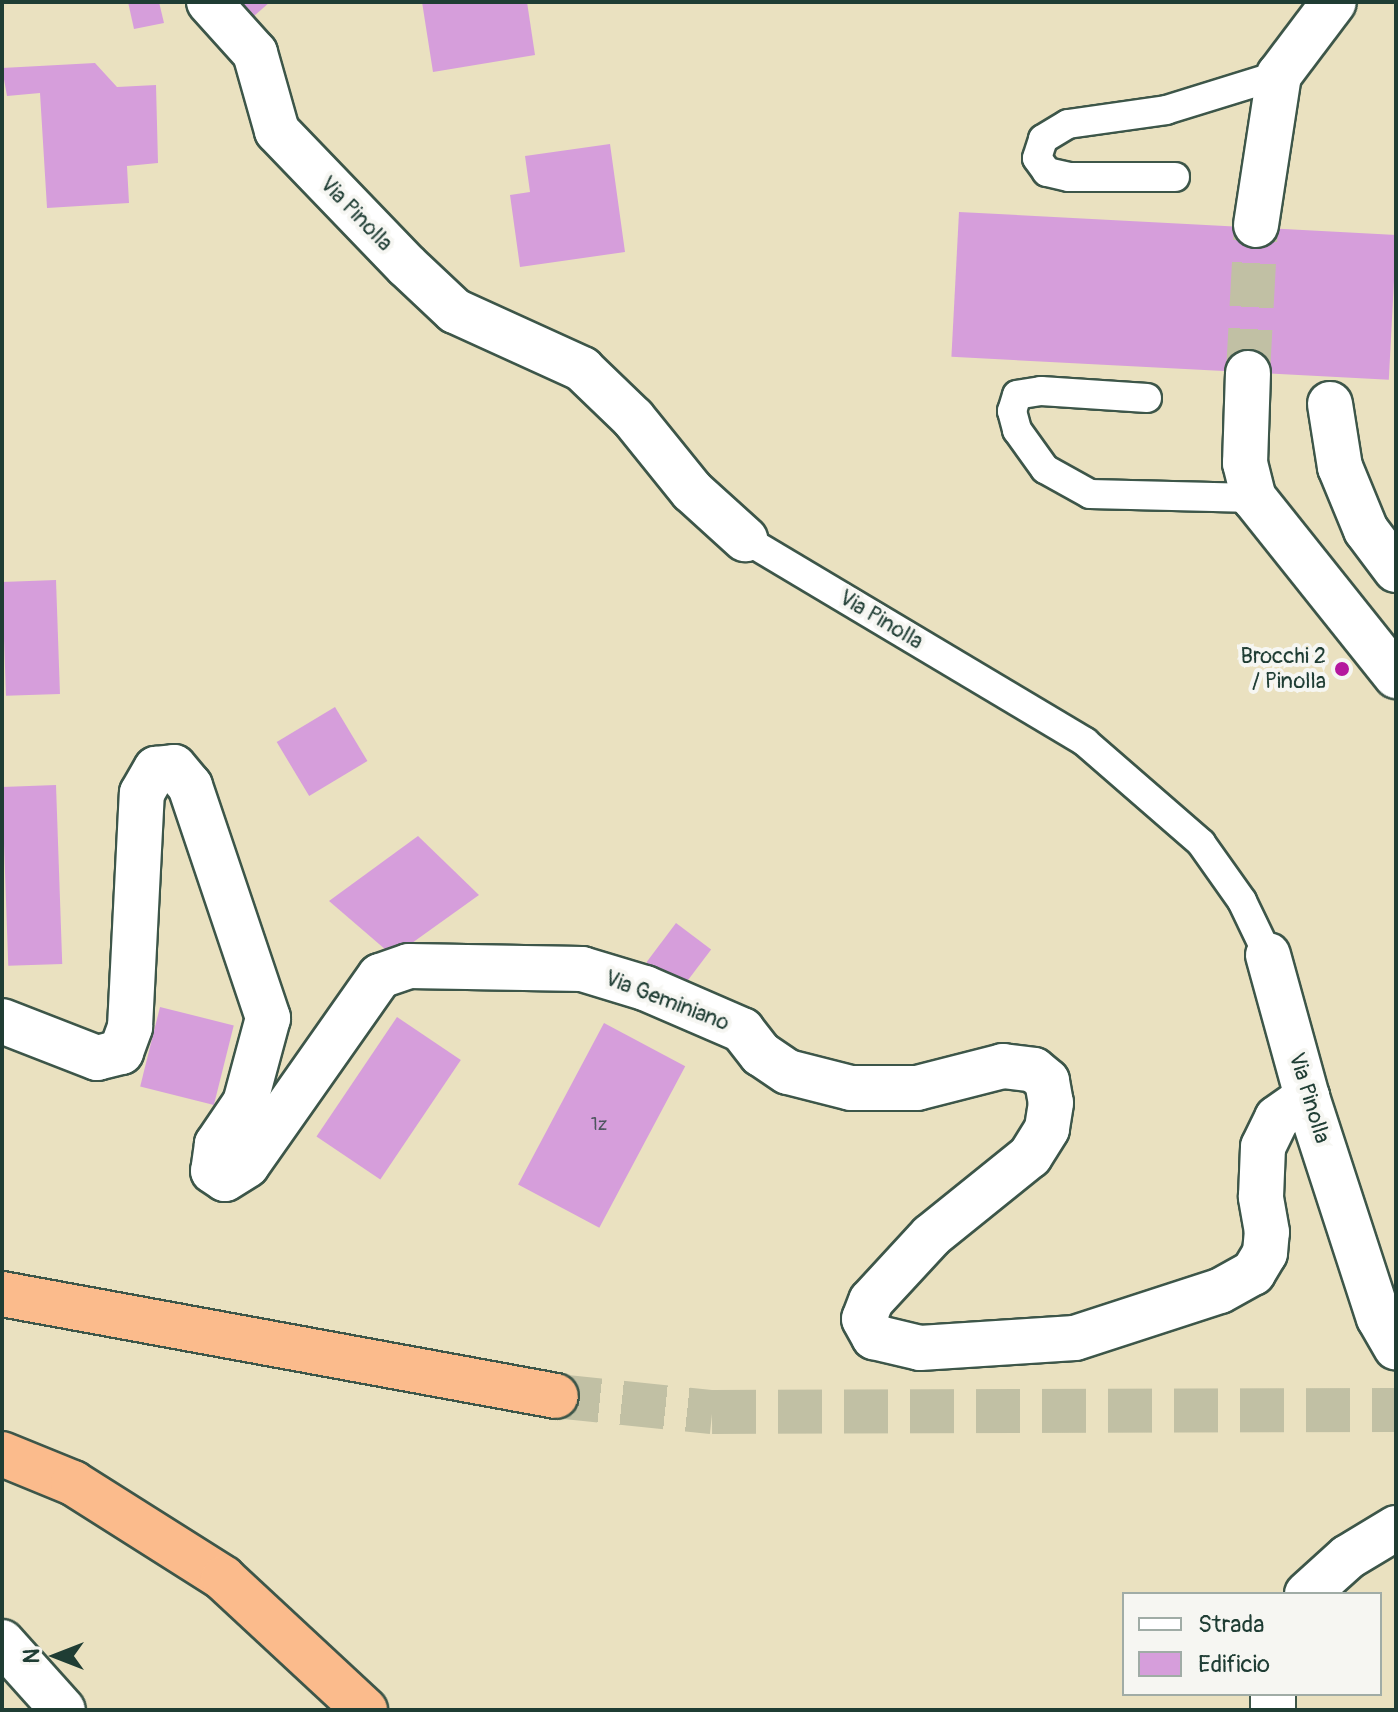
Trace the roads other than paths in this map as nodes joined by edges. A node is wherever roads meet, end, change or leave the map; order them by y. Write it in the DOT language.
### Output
graph roads {
  1 [pos="209,2"];
  2 [pos="1334,2"];
  3 [pos="1279,75"];
  4 [pos="1175,177"];
  5 [pos="1256,225"];
  6 [pos="1248,373"];
  7 [pos="1147,398"];
  8 [pos="1330,404"];
  9 [pos="1254,498"];
  10 [pos="745,539"];
  11 [pos="1396,570"];
  12 [pos="1396,676"];
  13 [pos="1268,955"];
  14 [pos="2,1021"];
  15 [pos="1307,1097"];
  16 [pos="2,1294"];
  17 [pos="1396,1348"];
  18 [pos="556,1396"];
  19 [pos="2,1454"];
  20 [pos="1396,1528"];
  21 [pos="1309,1592"];
  22 [pos="2,1642"];
  23 [pos="356,1700"];
  24 [pos="63,1710"];
  1 -- 10 [label="street, Via Pinolla"];
  2 -- 3 [label="street"];
  3 -- 4 [label="lane"];
  3 -- 5 [label="street"];
  6 -- 9 [label="street"];
  7 -- 9 [label="lane"];
  8 -- 11 [label="street"];
  9 -- 12 [label="street"];
  10 -- 13 [label="lane, Via Pinolla"];
  13 -- 15 [label="street, Via Pinolla"];
  14 -- 15 [label="street, Via Geminiano"];
  15 -- 17 [label="street, Via Pinolla"];
  16 -- 18 [label="highway"];
  19 -- 23 [label="highway"];
  20 -- 21 [label="street"];
  22 -- 24 [label="street"];
}
